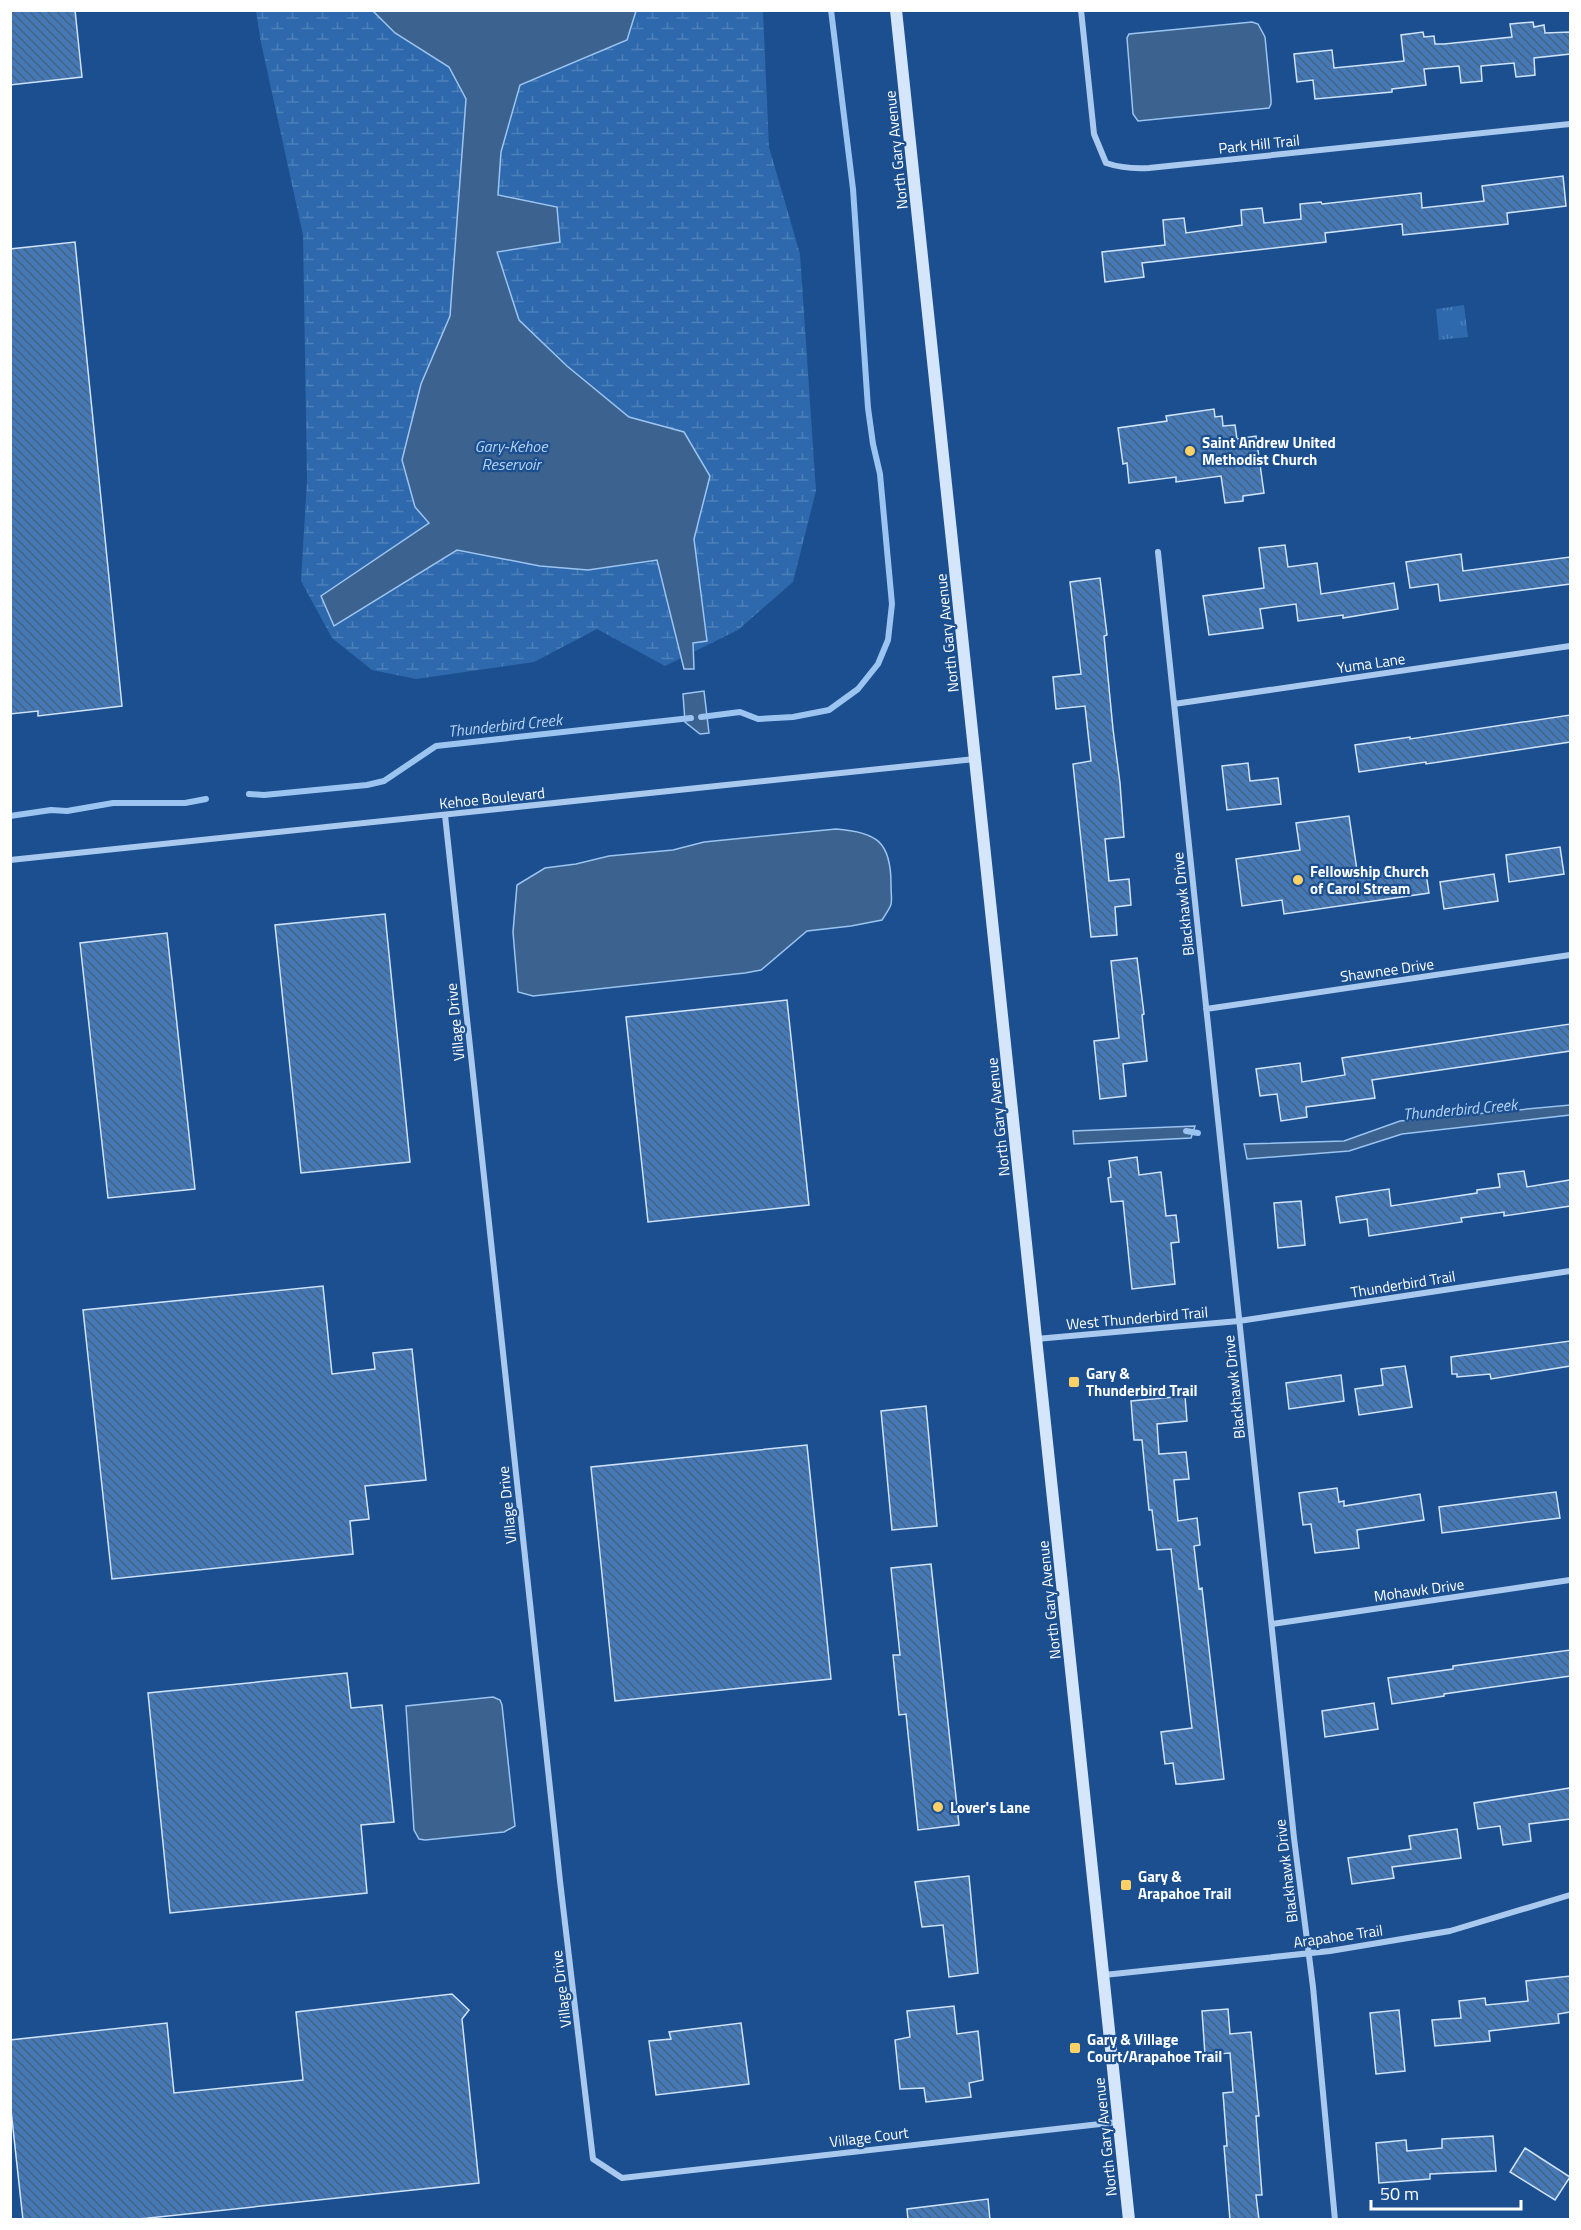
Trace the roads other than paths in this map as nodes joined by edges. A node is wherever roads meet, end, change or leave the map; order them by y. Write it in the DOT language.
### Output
graph roads {
  1 [pos="896,10"];
  2 [pos="1081,10"];
  3 [pos="1570,124"];
  4 [pos="1158,552"];
  5 [pos="1570,646"];
  6 [pos="1174,704"];
  7 [pos="976,759"];
  8 [pos="445,815"];
  9 [pos="10,860"];
  10 [pos="1570,955"];
  11 [pos="1206,1009"];
  12 [pos="1570,1271"];
  13 [pos="1239,1321"];
  14 [pos="1036,1339"];
  15 [pos="1570,1580"];
  16 [pos="1272,1624"];
  17 [pos="1570,1895"];
  18 [pos="1308,1953"];
  19 [pos="1103,1975"];
  20 [pos="1119,2121"];
  21 [pos="622,2178"];
  22 [pos="1129,2220"];
  23 [pos="1335,2220"];
  1 -- 7 [label="street, North Gary Avenue"];
  2 -- 3 [label="street, Park Hill Trail"];
  4 -- 6 [label="street, Blackhawk Drive"];
  5 -- 6 [label="street, Yuma Lane"];
  6 -- 11 [label="street, Blackhawk Drive"];
  7 -- 8 [label="street, Kehoe Boulevard"];
  7 -- 14 [label="street, North Gary Avenue"];
  8 -- 9 [label="street, Kehoe Boulevard"];
  8 -- 21 [label="street, Village Drive"];
  10 -- 11 [label="street, Shawnee Drive"];
  11 -- 13 [label="street, Blackhawk Drive"];
  12 -- 13 [label="street, Thunderbird Trail"];
  13 -- 14 [label="street, West Thunderbird Trail"];
  13 -- 16 [label="street, Blackhawk Drive"];
  14 -- 19 [label="street, North Gary Avenue"];
  15 -- 16 [label="street, Mohawk Drive"];
  16 -- 18 [label="street, Blackhawk Drive"];
  17 -- 18 [label="street, Arapahoe Trail"];
  18 -- 19 [label="street, Arapahoe Trail"];
  18 -- 23 [label="street, Blackhawk Drive"];
  19 -- 20 [label="street, North Gary Avenue"];
  20 -- 21 [label="street, Village Court"];
  20 -- 22 [label="street, North Gary Avenue"];
}
